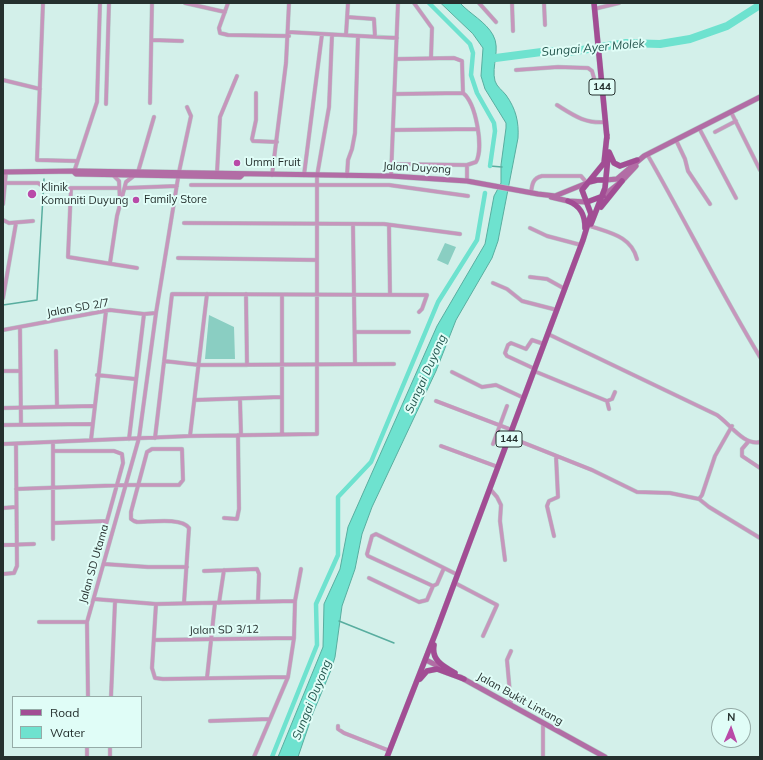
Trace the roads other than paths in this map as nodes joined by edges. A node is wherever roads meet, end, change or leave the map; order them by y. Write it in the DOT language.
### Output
graph roads {
  1 [pos="43,3"];
  2 [pos="100,3"];
  3 [pos="109,3"];
  4 [pos="152,3"];
  5 [pos="185,3"];
  6 [pos="228,3"];
  7 [pos="289,3"];
  8 [pos="348,3"];
  9 [pos="398,3"];
  10 [pos="414,3"];
  11 [pos="479,3"];
  12 [pos="512,3"];
  13 [pos="544,3"];
  14 [pos="619,3"];
  15 [pos="607,5"];
  16 [pos="594,6"];
  17 [pos="224,12"];
  18 [pos="347,17"];
  19 [pos="496,22"];
  20 [pos="546,26"];
  21 [pos="513,30"];
  22 [pos="289,34"];
  23 [pos="322,34"];
  24 [pos="332,35"];
  25 [pos="346,35"];
  26 [pos="358,36"];
  27 [pos="375,37"];
  28 [pos="397,38"];
  29 [pos="152,40"];
  30 [pos="182,41"];
  31 [pos="431,58"];
  32 [pos="396,59"];
  33 [pos="516,70"];
  34 [pos="237,76"];
  35 [pos="3,80"];
  36 [pos="602,88"];
  37 [pos="40,89"];
  38 [pos="256,93"];
  39 [pos="463,93"];
  40 [pos="395,94"];
  41 [pos="760,97"];
  42 [pos="150,103"];
  43 [pos="106,104"];
  44 [pos="557,105"];
  45 [pos="187,107"];
  46 [pos="731,112"];
  47 [pos="154,117"];
  48 [pos="736,121"];
  49 [pos="606,122"];
  50 [pos="699,128"];
  51 [pos="478,129"];
  52 [pos="393,130"];
  53 [pos="715,132"];
  54 [pos="607,135"];
  55 [pos="676,140"];
  56 [pos="277,142"];
  57 [pos="608,146"];
  58 [pos="646,155"];
  59 [pos="637,160"];
  60 [pos="76,161"];
  61 [pos="392,164"];
  62 [pos="467,165"];
  63 [pos="760,170"];
  64 [pos="5,172"];
  65 [pos="74,172"];
  66 [pos="217,172"];
  67 [pos="137,173"];
  68 [pos="179,174"];
  69 [pos="243,174"];
  70 [pos="113,175"];
  71 [pos="272,175"];
  72 [pos="304,176"];
  73 [pos="318,176"];
  74 [pos="346,176"];
  75 [pos="392,176"];
  76 [pos="606,180"];
  77 [pos="467,181"];
  78 [pos="622,181"];
  79 [pos="6,183"];
  80 [pos="587,183"];
  81 [pos="190,185"];
  82 [pos="177,186"];
  83 [pos="317,186"];
  84 [pos="71,188"];
  85 [pos="118,188"];
  86 [pos="125,188"];
  87 [pos="531,193"];
  88 [pos="538,194"];
  89 [pos="468,196"];
  90 [pos="603,196"];
  91 [pos="736,198"];
  92 [pos="568,201"];
  93 [pos="587,202"];
  94 [pos="3,204"];
  95 [pos="710,204"];
  96 [pos="120,206"];
  97 [pos="595,216"];
  98 [pos="3,220"];
  99 [pos="33,221"];
  100 [pos="16,223"];
  101 [pos="184,223"];
  102 [pos="317,225"];
  103 [pos="353,225"];
  104 [pos="389,225"];
  105 [pos="590,226"];
  106 [pos="530,228"];
  107 [pos="460,234"];
  108 [pos="582,243"];
  109 [pos="178,258"];
  110 [pos="637,259"];
  111 [pos="317,260"];
  112 [pos="110,264"];
  113 [pos="137,268"];
  114 [pos="530,277"];
  115 [pos="493,283"];
  116 [pos="565,289"];
  117 [pos="207,294"];
  118 [pos="246,294"];
  119 [pos="282,295"];
  120 [pos="355,295"];
  121 [pos="390,295"];
  122 [pos="317,296"];
  123 [pos="3,298"];
  124 [pos="557,310"];
  125 [pos="106,311"];
  126 [pos="418,312"];
  127 [pos="156,313"];
  128 [pos="144,314"];
  129 [pos="20,328"];
  130 [pos="3,330"];
  131 [pos="355,332"];
  132 [pos="409,332"];
  133 [pos="548,334"];
  134 [pos="544,344"];
  135 [pos="56,351"];
  136 [pos="760,358"];
  137 [pos="164,361"];
  138 [pos="283,364"];
  139 [pos="317,364"];
  140 [pos="355,364"];
  141 [pos="394,364"];
  142 [pos="198,365"];
  143 [pos="247,365"];
  144 [pos="535,370"];
  145 [pos="3,371"];
  146 [pos="20,371"];
  147 [pos="452,372"];
  148 [pos="97,375"];
  149 [pos="135,379"];
  150 [pos="615,392"];
  151 [pos="240,398"];
  152 [pos="281,398"];
  153 [pos="524,398"];
  154 [pos="195,400"];
  155 [pos="436,401"];
  156 [pos="607,401"];
  157 [pos="57,406"];
  158 [pos="93,406"];
  159 [pos="507,406"];
  160 [pos="21,407"];
  161 [pos="3,408"];
  162 [pos="609,409"];
  163 [pos="92,424"];
  164 [pos="3,425"];
  165 [pos="21,425"];
  166 [pos="500,425"];
  167 [pos="732,426"];
  168 [pos="512,430"];
  169 [pos="282,434"];
  170 [pos="239,435"];
  171 [pos="190,436"];
  172 [pos="509,437"];
  173 [pos="139,438"];
  174 [pos="155,438"];
  175 [pos="129,439"];
  176 [pos="91,440"];
  177 [pos="53,442"];
  178 [pos="748,442"];
  179 [pos="760,442"];
  180 [pos="3,444"];
  181 [pos="16,444"];
  182 [pos="493,444"];
  183 [pos="441,446"];
  184 [pos="53,451"];
  185 [pos="556,456"];
  186 [pos="498,467"];
  187 [pos="760,468"];
  188 [pos="117,485"];
  189 [pos="126,485"];
  190 [pos="138,485"];
  191 [pos="53,488"];
  192 [pos="16,489"];
  193 [pos="490,489"];
  194 [pos="701,497"];
  195 [pos="16,507"];
  196 [pos="3,508"];
  197 [pos="224,518"];
  198 [pos="107,521"];
  199 [pos="53,523"];
  200 [pos="554,536"];
  201 [pos="102,538"];
  202 [pos="760,538"];
  203 [pos="53,539"];
  204 [pos="34,544"];
  205 [pos="3,545"];
  206 [pos="16,545"];
  207 [pos="505,560"];
  208 [pos="104,564"];
  209 [pos="187,566"];
  210 [pos="444,568"];
  211 [pos="300,569"];
  212 [pos="224,570"];
  213 [pos="204,571"];
  214 [pos="3,574"];
  215 [pos="458,575"];
  216 [pos="369,578"];
  217 [pos="455,583"];
  218 [pos="433,586"];
  219 [pos="94,599"];
  220 [pos="258,601"];
  221 [pos="295,601"];
  222 [pos="115,602"];
  223 [pos="184,603"];
  224 [pos="217,603"];
  225 [pos="156,604"];
  226 [pos="39,622"];
  227 [pos="87,622"];
  228 [pos="436,632"];
  229 [pos="482,636"];
  230 [pos="294,638"];
  231 [pos="154,640"];
  232 [pos="211,640"];
  233 [pos="511,651"];
  234 [pos="426,660"];
  235 [pos="288,677"];
  236 [pos="207,678"];
  237 [pos="464,679"];
  238 [pos="88,696"];
  239 [pos="111,696"];
  240 [pos="409,702"];
  241 [pos="511,705"];
  242 [pos="270,719"];
  243 [pos="210,721"];
  244 [pos="543,723"];
  245 [pos="338,726"];
  246 [pos="389,754"];
  247 [pos="254,757"];
  248 [pos="544,757"];
  249 [pos="605,757"];
  1 -- 37 [label="street"];
  2 -- 60 [label="street"];
  3 -- 43 [label="street"];
  4 -- 29 [label="street"];
  5 -- 17 [label="street"];
  6 -- 17 [label="street"];
  7 -- 22 [label="street"];
  8 -- 18 [label="street"];
  9 -- 28 [label="street"];
  10 -- 31 [label="street"];
  11 -- 19 [label="street"];
  12 -- 21 [label="street"];
  13 -- 20 [label="street"];
  14 -- 15 [label="street"];
  15 -- 16 [label="street"];
  16 -- 36 [label="main road, 144"];
  17 -- 22 [label="street"];
  18 -- 25 [label="street"];
  18 -- 27 [label="street"];
  22 -- 23 [label="street"];
  22 -- 56 [label="street"];
  23 -- 24 [label="street"];
  23 -- 72 [label="street"];
  24 -- 25 [label="street"];
  24 -- 73 [label="street"];
  25 -- 26 [label="street"];
  26 -- 27 [label="street"];
  26 -- 74 [label="street"];
  27 -- 28 [label="street"];
  28 -- 32 [label="street"];
  29 -- 30 [label="street"];
  29 -- 42 [label="street"];
  31 -- 32 [label="street"];
  31 -- 39 [label="street"];
  32 -- 40 [label="street"];
  33 -- 36 [label="street"];
  34 -- 66 [label="street"];
  35 -- 37 [label="street"];
  36 -- 49 [label="main road, 144"];
  37 -- 60 [label="street"];
  38 -- 56 [label="street"];
  39 -- 40 [label="street"];
  39 -- 51 [label="street"];
  40 -- 52 [label="street"];
  41 -- 46 [label="main road"];
  44 -- 49 [label="street"];
  45 -- 68 [label="street, Jalan SD Utama"];
  46 -- 48 [label="street"];
  46 -- 50 [label="main road"];
  47 -- 67 [label="street"];
  48 -- 53 [label="street"];
  48 -- 63 [label="street"];
  49 -- 54 [label="main road, 144"];
  50 -- 55 [label="main road"];
  50 -- 91 [label="street"];
  51 -- 52 [label="street"];
  51 -- 62 [label="street"];
  52 -- 61 [label="street"];
  54 -- 57 [label="main road, 144"];
  54 -- 80 [label="main road, 144"];
  55 -- 58 [label="main road"];
  55 -- 95 [label="street"];
  56 -- 71 [label="street"];
  57 -- 59 [label="main road"];
  57 -- 76 [label="main road, 144"];
  58 -- 59 [label="main road"];
  58 -- 78 [label="main road"];
  58 -- 136 [label="street"];
  59 -- 76 [label="main road"];
  60 -- 65 [label="street"];
  61 -- 62 [label="street"];
  61 -- 75 [label="street"];
  62 -- 77 [label="street"];
  64 -- 65 [label="main road, Jalan Duyong"];
  64 -- 79 [label="street"];
  65 -- 67 [label="main road, Jalan Duyong"];
  65 -- 70 [label="main road, Jalan Duyong"];
  66 -- 68 [label="main road, Jalan Duyong"];
  66 -- 69 [label="main road, Jalan Duyong"];
  67 -- 68 [label="main road, Jalan Duyong"];
  67 -- 70 [label="main road, Jalan Duyong"];
  67 -- 86 [label="street"];
  68 -- 69 [label="main road, Jalan Duyong"];
  68 -- 82 [label="street, Jalan SD Utama"];
  69 -- 71 [label="main road, Jalan Duyong"];
  70 -- 85 [label="street"];
  71 -- 72 [label="main road, Jalan Duyong"];
  72 -- 73 [label="main road, Jalan Duyong"];
  73 -- 74 [label="main road, Jalan Duyong"];
  73 -- 83 [label="street"];
  74 -- 75 [label="main road, Jalan Duyong"];
  75 -- 77 [label="main road, Jalan Duyong"];
  76 -- 80 [label="main road"];
  76 -- 90 [label="main road, 144"];
  77 -- 87 [label="main road, Jalan Duyong"];
  78 -- 90 [label="main road, 144"];
  78 -- 97 [label="main road"];
  79 -- 84 [label="street"];
  79 -- 94 [label="street"];
  80 -- 87 [label="street"];
  80 -- 88 [label="main road, Jalan Duyong"];
  80 -- 93 [label="main road, 144"];
  81 -- 83 [label="street"];
  82 -- 86 [label="street"];
  82 -- 127 [label="street, Jalan SD Utama"];
  83 -- 89 [label="street"];
  83 -- 102 [label="street"];
  84 -- 85 [label="street"];
  84 -- 112 [label="street"];
  85 -- 96 [label="street"];
  86 -- 96 [label="street"];
  87 -- 88 [label="main road, Jalan Duyong"];
  88 -- 92 [label="main road"];
  90 -- 93 [label="main road, 144"];
  90 -- 97 [label="main road, 144"];
  92 -- 93 [label="main road"];
  92 -- 108 [label="main road"];
  93 -- 108 [label="main road, 144"];
  96 -- 112 [label="street"];
  97 -- 105 [label="main road, 144"];
  98 -- 100 [label="street"];
  99 -- 100 [label="street"];
  100 -- 123 [label="street"];
  101 -- 102 [label="street"];
  102 -- 103 [label="street"];
  102 -- 111 [label="street"];
  103 -- 104 [label="street"];
  103 -- 120 [label="street"];
  104 -- 107 [label="street"];
  104 -- 121 [label="street"];
  105 -- 108 [label="main road, 144"];
  105 -- 110 [label="street"];
  106 -- 108 [label="street"];
  108 -- 116 [label="main road, 144"];
  109 -- 111 [label="street"];
  111 -- 122 [label="street"];
  112 -- 113 [label="street"];
  114 -- 116 [label="street"];
  115 -- 124 [label="street"];
  116 -- 124 [label="main road, 144"];
  117 -- 118 [label="street"];
  117 -- 137 [label="street"];
  117 -- 142 [label="street"];
  118 -- 119 [label="street"];
  118 -- 143 [label="street"];
  119 -- 122 [label="street"];
  119 -- 138 [label="street"];
  120 -- 121 [label="street"];
  120 -- 122 [label="street"];
  120 -- 131 [label="street"];
  121 -- 126 [label="street"];
  122 -- 139 [label="street"];
  124 -- 133 [label="main road, 144"];
  125 -- 128 [label="street, Jalan SD 2/7"];
  125 -- 129 [label="street, Jalan SD 2/7"];
  125 -- 148 [label="street"];
  127 -- 128 [label="street, Jalan SD 2/7"];
  127 -- 173 [label="street, Jalan SD Utama"];
  128 -- 149 [label="street"];
  129 -- 130 [label="street, Jalan SD 2/7"];
  129 -- 146 [label="street"];
  131 -- 132 [label="street"];
  131 -- 140 [label="street"];
  133 -- 134 [label="main road, 144"];
  133 -- 167 [label="street"];
  134 -- 144 [label="main road, 144"];
  134 -- 144 [label="street"];
  135 -- 157 [label="street"];
  137 -- 142 [label="street"];
  137 -- 174 [label="street"];
  138 -- 139 [label="street"];
  138 -- 143 [label="street"];
  138 -- 152 [label="street"];
  139 -- 140 [label="street"];
  139 -- 169 [label="street"];
  140 -- 141 [label="street"];
  142 -- 143 [label="street"];
  142 -- 154 [label="street"];
  144 -- 153 [label="main road, 144"];
  144 -- 156 [label="street"];
  145 -- 146 [label="street"];
  146 -- 160 [label="street"];
  147 -- 153 [label="street"];
  148 -- 149 [label="street"];
  148 -- 158 [label="street"];
  149 -- 175 [label="street"];
  150 -- 156 [label="street"];
  151 -- 152 [label="street"];
  151 -- 154 [label="street"];
  151 -- 170 [label="street"];
  152 -- 169 [label="street"];
  153 -- 168 [label="main road, 144"];
  154 -- 171 [label="street"];
  155 -- 166 [label="street"];
  156 -- 162 [label="street"];
  157 -- 158 [label="street"];
  157 -- 160 [label="street"];
  158 -- 163 [label="street"];
  159 -- 166 [label="street"];
  160 -- 161 [label="street"];
  160 -- 165 [label="street"];
  163 -- 165 [label="street"];
  163 -- 176 [label="street"];
  164 -- 165 [label="street"];
  166 -- 168 [label="street"];
  166 -- 182 [label="street"];
  167 -- 178 [label="street"];
  167 -- 194 [label="street"];
  168 -- 172 [label="main road, 144"];
  169 -- 170 [label="street"];
  170 -- 171 [label="street"];
  170 -- 197 [label="street"];
  171 -- 174 [label="street"];
  172 -- 185 [label="street"];
  172 -- 186 [label="main road, 144"];
  173 -- 174 [label="street"];
  173 -- 175 [label="street"];
  173 -- 189 [label="street, Jalan SD Utama"];
  175 -- 176 [label="street"];
  176 -- 177 [label="street"];
  177 -- 181 [label="street"];
  177 -- 184 [label="street"];
  178 -- 179 [label="street"];
  178 -- 187 [label="street"];
  180 -- 181 [label="street"];
  181 -- 192 [label="street"];
  183 -- 186 [label="street"];
  184 -- 188 [label="street"];
  184 -- 191 [label="street"];
  185 -- 194 [label="street"];
  185 -- 200 [label="street"];
  186 -- 193 [label="main road, 144"];
  188 -- 189 [label="street"];
  188 -- 191 [label="street"];
  188 -- 198 [label="street"];
  189 -- 190 [label="street"];
  189 -- 208 [label="street, Jalan SD Utama"];
  190 -- 190 [label="street"];
  190 -- 209 [label="street"];
  191 -- 192 [label="street"];
  191 -- 199 [label="street"];
  192 -- 195 [label="street"];
  193 -- 207 [label="street"];
  193 -- 215 [label="main road, 144"];
  194 -- 202 [label="street"];
  195 -- 196 [label="street"];
  195 -- 206 [label="street"];
  198 -- 199 [label="street"];
  198 -- 201 [label="street"];
  199 -- 203 [label="street"];
  204 -- 206 [label="street"];
  205 -- 206 [label="street"];
  206 -- 214 [label="street"];
  208 -- 209 [label="street"];
  208 -- 219 [label="street, Jalan SD Utama"];
  209 -- 223 [label="street"];
  210 -- 215 [label="street"];
  210 -- 218 [label="street"];
  210 -- 218 [label="street"];
  211 -- 221 [label="street"];
  212 -- 213 [label="street"];
  212 -- 220 [label="street"];
  212 -- 224 [label="street"];
  215 -- 217 [label="main road, 144"];
  216 -- 218 [label="street"];
  217 -- 228 [label="main road, 144"];
  217 -- 229 [label="street"];
  219 -- 222 [label="street"];
  219 -- 227 [label="street, Jalan SD Utama"];
  220 -- 221 [label="street"];
  220 -- 224 [label="street"];
  221 -- 230 [label="street"];
  222 -- 225 [label="street"];
  222 -- 239 [label="street"];
  223 -- 224 [label="street"];
  223 -- 225 [label="street"];
  224 -- 232 [label="street"];
  225 -- 231 [label="street"];
  226 -- 227 [label="street"];
  227 -- 238 [label="street, Jalan SD Utama"];
  228 -- 234 [label="main road, 144"];
  228 -- 237 [label="main road"];
  230 -- 232 [label="street, Jalan SD 3/12"];
  230 -- 235 [label="street"];
  231 -- 232 [label="street, Jalan SD 3/12"];
  231 -- 236 [label="street"];
  232 -- 236 [label="street"];
  233 -- 241 [label="street"];
  234 -- 237 [label="main road, Jalan Bukit Lintang"];
  234 -- 240 [label="main road, 144"];
  235 -- 236 [label="street"];
  235 -- 242 [label="street"];
  237 -- 240 [label="main road"];
  237 -- 241 [label="main road, Jalan Bukit Lintang"];
  240 -- 246 [label="main road, 144"];
  241 -- 244 [label="main road, Jalan Bukit Lintang"];
  242 -- 243 [label="street"];
  242 -- 247 [label="street"];
  244 -- 248 [label="street"];
  244 -- 249 [label="main road, Jalan Bukit Lintang"];
  245 -- 246 [label="street"];
}
